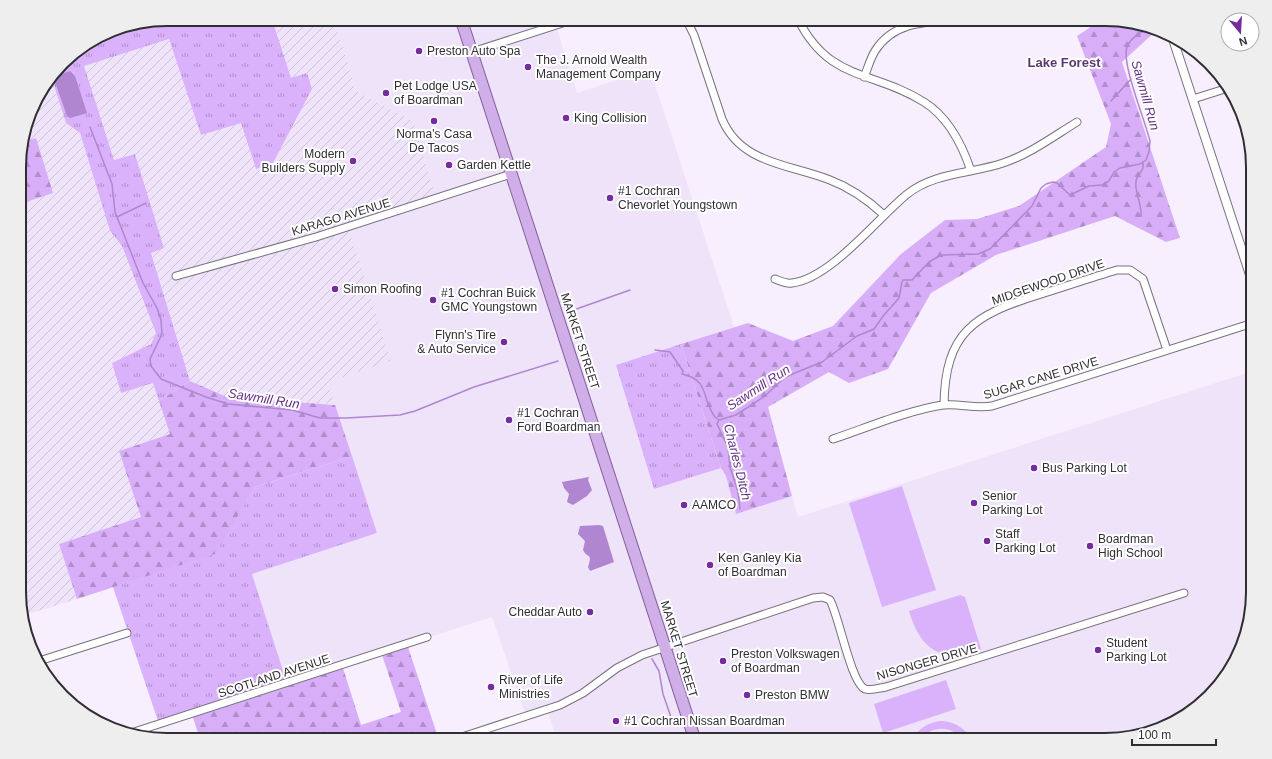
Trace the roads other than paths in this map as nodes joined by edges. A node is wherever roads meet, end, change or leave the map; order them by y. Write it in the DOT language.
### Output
graph roads {
  1 [pos="463,26"];
  2 [pos="553,26"];
  3 [pos="690,26"];
  4 [pos="802,26"];
  5 [pos="908,26"];
  6 [pos="1175,45"];
  7 [pos="472,52"];
  8 [pos="864,77"];
  9 [pos="1222,90"];
  10 [pos="1193,99"];
  11 [pos="1078,122"];
  12 [pos="970,171"];
  13 [pos="511,174"];
  14 [pos="884,215"];
  15 [pos="1246,262"];
  16 [pos="176,276"];
  17 [pos="775,279"];
  18 [pos="1246,325"];
  19 [pos="1167,350"];
  20 [pos="944,404"];
  21 [pos="833,439"];
  22 [pos="1184,593"];
  23 [pos="127,633"];
  24 [pos="427,638"];
  25 [pos="665,648"];
  26 [pos="44,659"];
  27 [pos="140,730"];
  28 [pos="474,733"];
  29 [pos="693,733"];
  1 -- 7 [label="main road, MARKET STREET"];
  2 -- 7 [label="street"];
  3 -- 14 [label="street"];
  4 -- 8 [label="street"];
  5 -- 8 [label="street"];
  6 -- 10 [label="street"];
  7 -- 13 [label="main road, MARKET STREET"];
  8 -- 12 [label="street"];
  9 -- 10 [label="street"];
  10 -- 15 [label="street"];
  11 -- 12 [label="street"];
  12 -- 14 [label="street"];
  13 -- 16 [label="street, KARAGO AVENUE"];
  13 -- 25 [label="main road, MARKET STREET"];
  14 -- 17 [label="street"];
  18 -- 19 [label="street, SUGAR CANE DRIVE"];
  19 -- 20 [label="street, SUGAR CANE DRIVE"];
  19 -- 20 [label="street, MIDGEWOOD DRIVE"];
  20 -- 21 [label="street, SUGAR CANE DRIVE"];
  22 -- 25 [label="street, NISONGER DRIVE"];
  23 -- 26 [label="street"];
  24 -- 27 [label="street, SCOTLAND AVENUE"];
  25 -- 28 [label="street"];
  25 -- 29 [label="main road, MARKET STREET"];
}
